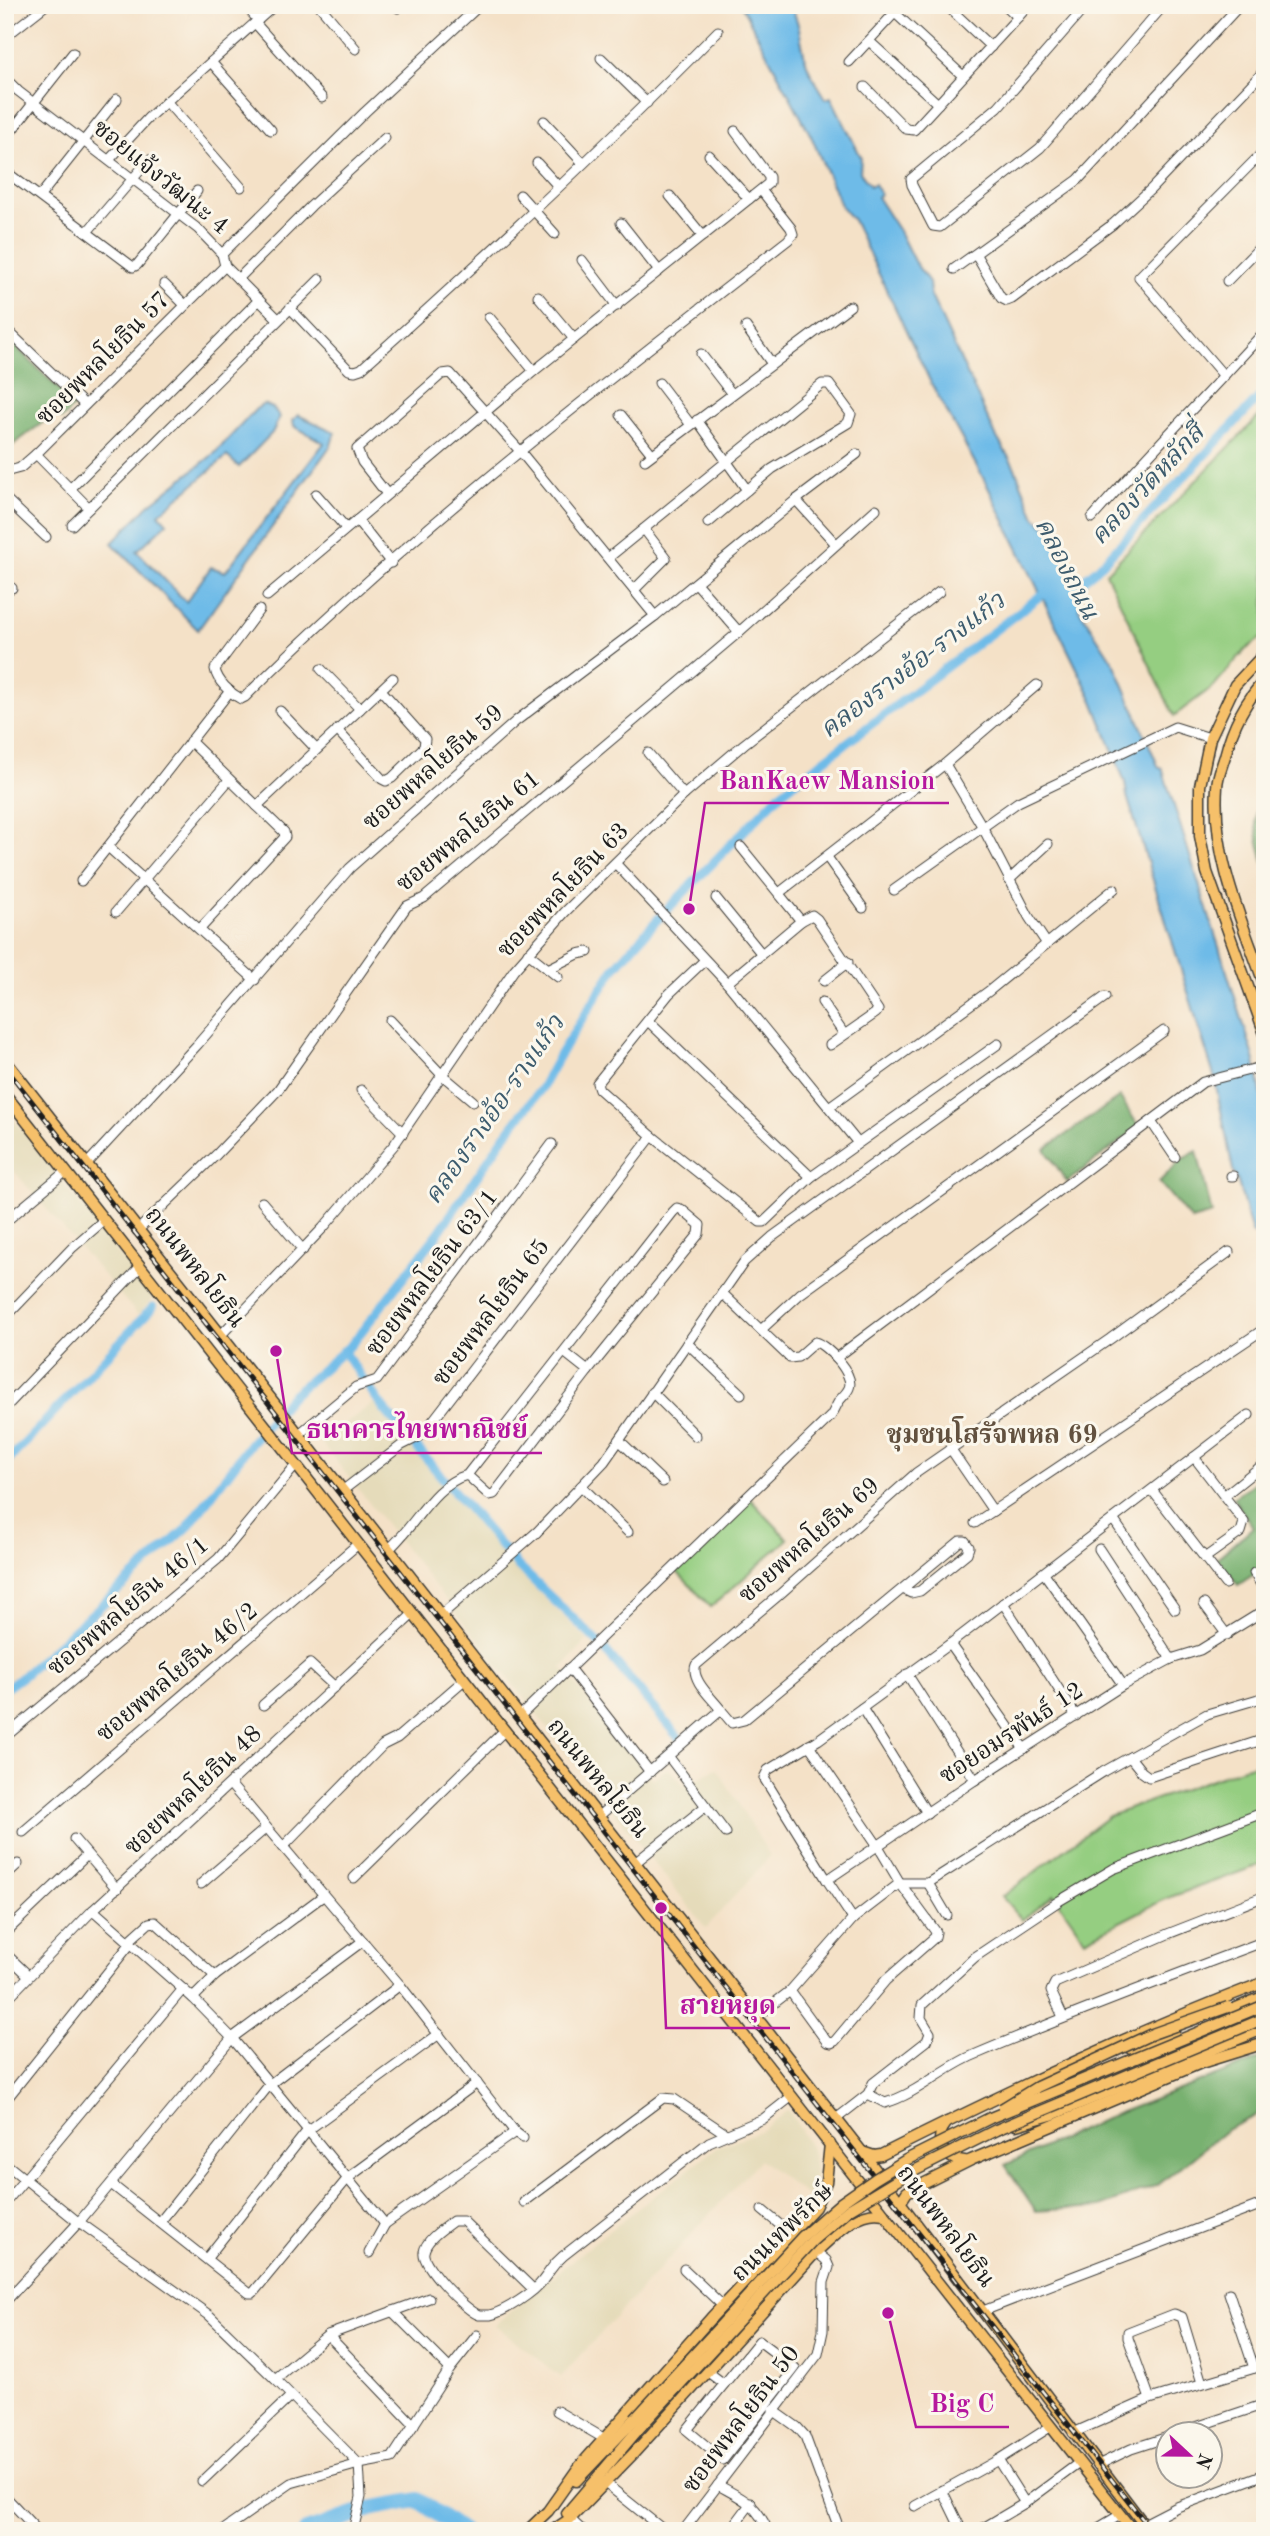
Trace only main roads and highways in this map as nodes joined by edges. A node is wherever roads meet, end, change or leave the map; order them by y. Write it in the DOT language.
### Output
graph roads {
  1 [pos="1265,653"];
  2 [pos="1265,680"];
  3 [pos="1265,986"];
  4 [pos="1265,1034"];
  5 [pos="5,1060"];
  6 [pos="5,1094"];
  7 [pos="176,1280"];
  8 [pos="184,1290"];
  9 [pos="161,1295"];
  10 [pos="170,1305"];
  11 [pos="437,1612"];
  12 [pos="416,1618"];
  13 [pos="1265,1982"];
  14 [pos="1265,1994"];
  15 [pos="1265,2005"];
  16 [pos="1265,2018"];
  17 [pos="1265,2028"];
  18 [pos="1265,2036"];
  19 [pos="1265,2043"];
  20 [pos="1202,2063"];
  21 [pos="1013,2089"];
  22 [pos="954,2118"];
  23 [pos="990,2118"];
  24 [pos="996,2130"];
  25 [pos="830,2144"];
  26 [pos="862,2152"];
  27 [pos="971,2160"];
  28 [pos="900,2203"];
  29 [pos="883,2214"];
  30 [pos="771,2254"];
  31 [pos="793,2275"];
  32 [pos="638,2422"];
  33 [pos="548,2511"];
  34 [pos="1146,2527"];
  35 [pos="554,2528"];
  36 [pos="527,2531"];
  37 [pos="1133,2531"];
  1 -- 4 [label="main road"];
  2 -- 3 [label="main road"];
  5 -- 7 [label="main road, ถนนพหลโยธิน"];
  6 -- 9 [label="main road, ถนนพหลโยธิน"];
  7 -- 8 [label="main road, ถนนพหลโยธิน"];
  7 -- 9 [label="main road"];
  8 -- 10 [label="main road"];
  8 -- 11 [label="main road, ถนนพหลโยธิน"];
  9 -- 10 [label="main road, ถนนพหลโยธิน"];
  10 -- 12 [label="main road, ถนนพหลโยธิน"];
  11 -- 12 [label="main road"];
  11 -- 26 [label="main road, ถนนพหลโยธิน"];
  12 -- 25 [label="main road, ถนนพหลโยธิน"];
  13 -- 21 [label="main road"];
  14 -- 21 [label="main road"];
  14 -- 23 [label="main road, bridge"];
  15 -- 23 [label="main road, ถนนเทพรักษ์, bridge"];
  16 -- 24 [label="main road, ถนนเทพรักษ์, bridge"];
  17 -- 24 [label="main road, bridge"];
  18 -- 20 [label="main road"];
  19 -- 20 [label="main road"];
  20 -- 27 [label="main road"];
  21 -- 22 [label="main road"];
  22 -- 26 [label="main road"];
  22 -- 27 [label="main road"];
  23 -- 32 [label="main road, ถนนเทพรักษ์, bridge"];
  24 -- 32 [label="main road, ถนนเทพรักษ์, bridge"];
  25 -- 29 [label="main road, ถนนพหลโยธิน"];
  25 -- 30 [label="main road, ถนนเทพรักษ์"];
  26 -- 28 [label="main road, ถนนพหลโยธิน"];
  27 -- 28 [label="main road"];
  28 -- 34 [label="main road, ถนนพหลโยธิน"];
  29 -- 31 [label="main road, ถนนเทพรักษ์"];
  29 -- 37 [label="main road, ถนนพหลโยธิน"];
  30 -- 31 [label="main road"];
  30 -- 33 [label="main road, ถนนเทพรักษ์"];
  31 -- 35 [label="main road, ถนนเทพรักษ์"];
  32 -- 33 [label="main road, ถนนเทพรักษ์"];
  32 -- 35 [label="main road, ถนนเทพรักษ์"];
  33 -- 36 [label="main road, ถนนเทพรักษ์"];
}
